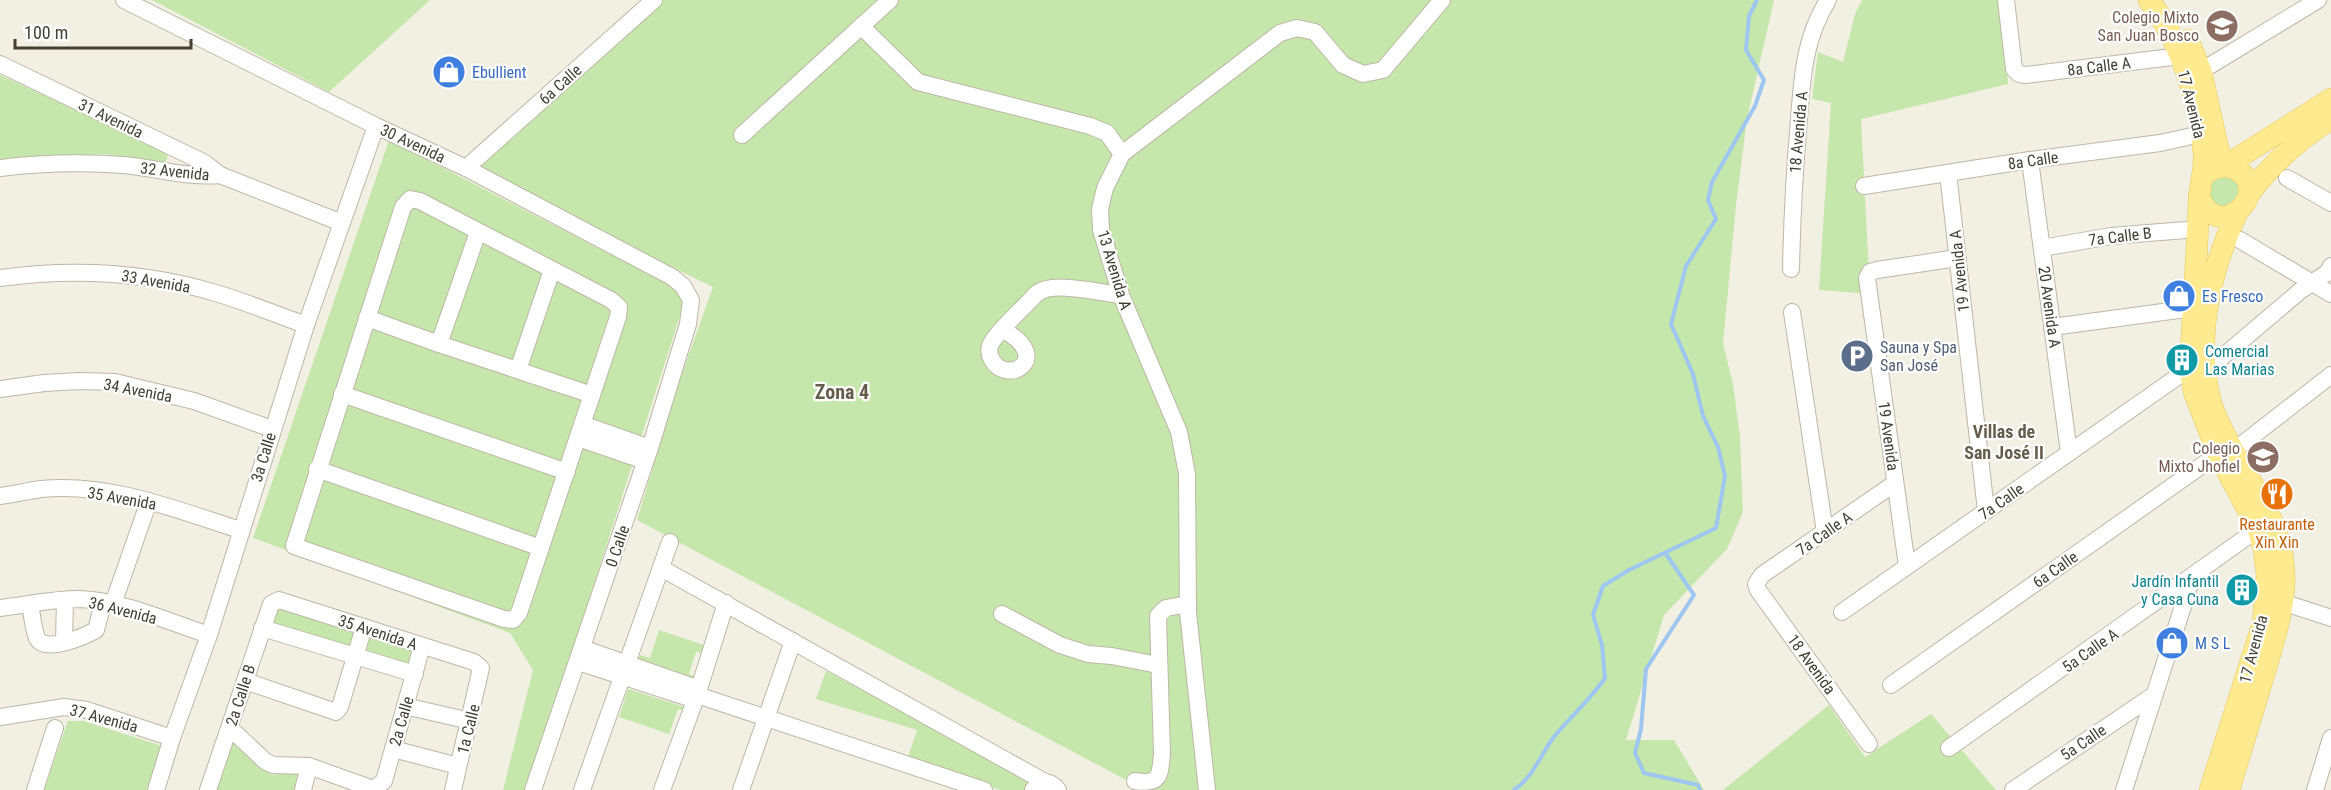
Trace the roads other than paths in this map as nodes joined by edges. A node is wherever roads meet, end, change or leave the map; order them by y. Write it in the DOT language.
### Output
graph roads {
  1 [pos="123,0"];
  2 [pos="654,0"];
  3 [pos="890,0"];
  4 [pos="1442,0"];
  5 [pos="1828,0"];
  6 [pos="2006,0"];
  7 [pos="2149,0"];
  8 [pos="2164,0"];
  9 [pos="2318,0"];
  10 [pos="861,26"];
  11 [pos="2180,56"];
  12 [pos="0,63"];
  13 [pos="2201,71"];
  14 [pos="2331,99"];
  15 [pos="2331,119"];
  16 [pos="376,126"];
  17 [pos="2201,134"];
  18 [pos="742,135"];
  19 [pos="177,150"];
  20 [pos="1122,154"];
  21 [pos="2030,160"];
  22 [pos="2224,166"];
  23 [pos="0,168"];
  24 [pos="466,168"];
  25 [pos="168,170"];
  26 [pos="1948,173"];
  27 [pos="220,175"];
  28 [pos="2287,178"];
  29 [pos="1864,186"];
  30 [pos="2200,188"];
  31 [pos="2249,194"];
  32 [pos="2331,203"];
  33 [pos="2237,213"];
  34 [pos="342,223"];
  35 [pos="2198,229"];
  36 [pos="478,232"];
  37 [pos="2240,240"];
  38 [pos="2042,248"];
  39 [pos="1958,258"];
  40 [pos="2331,266"];
  41 [pos="1791,269"];
  42 [pos="552,270"];
  43 [pos="0,278"];
  44 [pos="2312,282"];
  45 [pos="2331,294"];
  46 [pos="1121,295"];
  47 [pos="691,300"];
  48 [pos="2193,308"];
  49 [pos="1792,312"];
  50 [pos="367,318"];
  51 [pos="306,325"];
  52 [pos="2052,327"];
  53 [pos="1003,330"];
  54 [pos="440,345"];
  55 [pos="2221,358"];
  56 [pos="2190,368"];
  57 [pos="518,370"];
  58 [pos="2331,375"];
  59 [pos="0,389"];
  60 [pos="342,394"];
  61 [pos="592,395"];
  62 [pos="272,429"];
  63 [pos="580,431"];
  64 [pos="2226,452"];
  65 [pos="2069,453"];
  66 [pos="648,454"];
  67 [pos="317,469"];
  68 [pos="567,472"];
  69 [pos="1895,483"];
  70 [pos="0,496"];
  71 [pos="149,501"];
  72 [pos="1986,511"];
  73 [pos="2259,529"];
  74 [pos="240,530"];
  75 [pos="1825,532"];
  76 [pos="670,542"];
  77 [pos="541,548"];
  78 [pos="1907,566"];
  79 [pos="661,568"];
  80 [pos="2192,578"];
  81 [pos="1756,584"];
  82 [pos="66,600"];
  83 [pos="274,601"];
  84 [pos="2282,602"];
  85 [pos="726,603"];
  86 [pos="30,604"];
  87 [pos="108,604"];
  88 [pos="1188,604"];
  89 [pos="0,608"];
  90 [pos="1842,612"];
  91 [pos="1002,614"];
  92 [pos="2331,618"];
  93 [pos="262,627"];
  94 [pos="364,627"];
  95 [pos="209,635"];
  96 [pos="793,641"];
  97 [pos="64,642"];
  98 [pos="422,646"];
  99 [pos="580,655"];
  100 [pos="356,657"];
  101 [pos="1158,665"];
  102 [pos="481,668"];
  103 [pos="625,669"];
  104 [pos="415,674"];
  105 [pos="245,681"];
  106 [pos="1891,685"];
  107 [pos="697,695"];
  108 [pos="2154,695"];
  109 [pos="405,706"];
  110 [pos="0,717"];
  111 [pos="766,718"];
  112 [pos="470,721"];
  113 [pos="55,728"];
  114 [pos="230,728"];
  115 [pos="172,738"];
  116 [pos="2331,738"];
  117 [pos="1869,744"];
  118 [pos="1949,748"];
  119 [pos="393,749"];
  120 [pos="309,766"];
  121 [pos="459,766"];
  122 [pos="2045,768"];
  123 [pos="1135,781"];
  124 [pos="1046,787"];
  125 [pos="374,789"];
  126 [pos="743,789"];
  127 [pos="35,790"];
  128 [pos="156,790"];
  129 [pos="208,790"];
  130 [pos="303,790"];
  131 [pos="453,790"];
  132 [pos="533,790"];
  133 [pos="582,790"];
  134 [pos="662,790"];
  135 [pos="984,790"];
  136 [pos="1207,790"];
  137 [pos="2013,790"];
  138 [pos="2039,790"];
  139 [pos="2124,790"];
  140 [pos="2210,790"];
  141 [pos="2229,790"];
  142 [pos="2315,790"];
  1 -- 16 [label="street, 30 Avenida"];
  2 -- 24 [label="street, 6a Calle"];
  3 -- 10 [label="street"];
  4 -- 20 [label="street, 13 Avenida A"];
  5 -- 41 [label="street, 18 Avenida A"];
  6 -- 11 [label="street, 8a Calle A"];
  7 -- 11 [label="main road, 17 Avenida"];
  8 -- 13 [label="main road, 17 Avenida"];
  9 -- 13 [label="street"];
  10 -- 18 [label="street"];
  10 -- 20 [label="street"];
  11 -- 17 [label="main road, 17 Avenida"];
  12 -- 19 [label="street, 31 Avenida"];
  13 -- 22 [label="main road, 17 Avenida"];
  14 -- 22 [label="main road"];
  15 -- 31 [label="main road"];
  16 -- 24 [label="street, 30 Avenida"];
  16 -- 34 [label="street, 3a Calle"];
  17 -- 21 [label="street, 8a Calle"];
  17 -- 30 [label="main road, 17 Avenida"];
  19 -- 25 [label="street"];
  19 -- 27 [label="street, 31 Avenida"];
  20 -- 46 [label="street, 13 Avenida A"];
  21 -- 26 [label="street, 8a Calle"];
  21 -- 38 [label="street, 20 Avenida A"];
  22 -- 30 [label="main road"];
  22 -- 31 [label="main road"];
  23 -- 25 [label="street, 32 Avenida"];
  24 -- 47 [label="street, 30 Avenida"];
  25 -- 27 [label="street, 32 Avenida"];
  26 -- 29 [label="street, 8a Calle"];
  26 -- 39 [label="street, 19 Avenida A"];
  27 -- 34 [label="street, 32 Avenida"];
  28 -- 32 [label="street"];
  30 -- 33 [label="main road"];
  30 -- 35 [label="main road, 17 Avenida"];
  31 -- 33 [label="main road"];
  33 -- 64 [label="main road, 17 Avenida"];
  34 -- 51 [label="street, 3a Calle"];
  35 -- 38 [label="street, 7a Calle B"];
  35 -- 48 [label="main road, 17 Avenida"];
  36 -- 42 [label="street"];
  36 -- 50 [label="street"];
  36 -- 54 [label="street"];
  37 -- 44 [label="street"];
  38 -- 52 [label="street, 20 Avenida A"];
  39 -- 69 [label="street, 19 Avenida"];
  39 -- 72 [label="street, 19 Avenida A"];
  40 -- 44 [label="street"];
  42 -- 57 [label="street"];
  42 -- 61 [label="street"];
  43 -- 51 [label="street, 33 Avenida"];
  44 -- 45 [label="street"];
  44 -- 55 [label="street"];
  46 -- 53 [label="street"];
  46 -- 88 [label="street, 13 Avenida A"];
  47 -- 66 [label="street, 0 Calle"];
  48 -- 52 [label="street"];
  48 -- 56 [label="main road, 17 Avenida"];
  49 -- 75 [label="street"];
  50 -- 54 [label="street"];
  50 -- 60 [label="street"];
  51 -- 62 [label="street, 3a Calle"];
  52 -- 65 [label="street, 20 Avenida A"];
  54 -- 57 [label="street"];
  56 -- 64 [label="main road, 17 Avenida"];
  56 -- 65 [label="street, 7a Calle"];
  57 -- 61 [label="street"];
  58 -- 64 [label="street, 6a Calle"];
  59 -- 62 [label="street, 34 Avenida"];
  60 -- 67 [label="street"];
  60 -- 68 [label="street"];
  61 -- 63 [label="street"];
  62 -- 74 [label="street, 3a Calle"];
  63 -- 66 [label="street"];
  63 -- 68 [label="street"];
  64 -- 73 [label="main road, 17 Avenida"];
  64 -- 84 [label="main road, 17 Avenida"];
  64 -- 106 [label="street, 6a Calle"];
  65 -- 72 [label="street, 7a Calle"];
  66 -- 99 [label="street, 0 Calle"];
  67 -- 77 [label="street"];
  67 -- 77 [label="street"];
  68 -- 77 [label="street"];
  69 -- 75 [label="street, 7a Calle A"];
  69 -- 78 [label="street, 19 Avenida"];
  70 -- 71 [label="street, 35 Avenida"];
  71 -- 74 [label="street, 35 Avenida"];
  71 -- 87 [label="street"];
  72 -- 78 [label="street, 7a Calle"];
  73 -- 80 [label="street, 5a Calle A"];
  73 -- 140 [label="main road, 17 Avenida"];
  74 -- 95 [label="street, 3a Calle"];
  75 -- 81 [label="street, 7a Calle A"];
  76 -- 79 [label="street"];
  78 -- 90 [label="street, 7a Calle"];
  79 -- 85 [label="street"];
  79 -- 103 [label="street"];
  80 -- 108 [label="street"];
  80 -- 118 [label="street, 5a Calle A"];
  81 -- 117 [label="street, 18 Avenida"];
  82 -- 86 [label="street, 36 Avenida"];
  82 -- 87 [label="street, 36 Avenida"];
  82 -- 97 [label="street"];
  83 -- 93 [label="street, 2a Calle B"];
  83 -- 94 [label="street, 35 Avenida A"];
  84 -- 92 [label="street"];
  84 -- 141 [label="main road, 17 Avenida"];
  85 -- 96 [label="street"];
  85 -- 107 [label="street"];
  86 -- 89 [label="street, 36 Avenida"];
  86 -- 97 [label="street"];
  87 -- 95 [label="street, 36 Avenida"];
  87 -- 97 [label="street"];
  88 -- 101 [label="street"];
  88 -- 136 [label="street, 13 Avenida A"];
  91 -- 101 [label="street"];
  93 -- 100 [label="street"];
  93 -- 105 [label="street, 2a Calle B"];
  94 -- 98 [label="street, 35 Avenida A"];
  94 -- 100 [label="street"];
  95 -- 115 [label="street, 3a Calle"];
  96 -- 111 [label="street"];
  96 -- 124 [label="street"];
  98 -- 102 [label="street, 35 Avenida A"];
  98 -- 104 [label="street, 2a Calle"];
  99 -- 103 [label="street"];
  99 -- 132 [label="street, 0 Calle"];
  100 -- 104 [label="street"];
  100 -- 105 [label="street"];
  101 -- 123 [label="street"];
  102 -- 112 [label="street, 1a Calle"];
  103 -- 107 [label="street"];
  103 -- 133 [label="street"];
  104 -- 109 [label="street, 2a Calle"];
  105 -- 114 [label="street, 2a Calle B"];
  107 -- 111 [label="street"];
  107 -- 134 [label="street"];
  108 -- 122 [label="street, 5a Calle"];
  108 -- 139 [label="street"];
  109 -- 112 [label="street"];
  109 -- 119 [label="street, 2a Calle"];
  110 -- 115 [label="street, 37 Avenida"];
  111 -- 126 [label="street"];
  111 -- 135 [label="street"];
  112 -- 121 [label="street, 1a Calle"];
  113 -- 127 [label="street"];
  114 -- 120 [label="street"];
  114 -- 129 [label="street, 2a Calle B"];
  115 -- 128 [label="street, 3a Calle"];
  116 -- 142 [label="street"];
  119 -- 121 [label="street"];
  119 -- 125 [label="street, 2a Calle"];
  120 -- 125 [label="street"];
  120 -- 130 [label="street"];
  121 -- 131 [label="street, 1a Calle"];
  122 -- 137 [label="street, 5a Calle"];
  122 -- 138 [label="street"];
}
